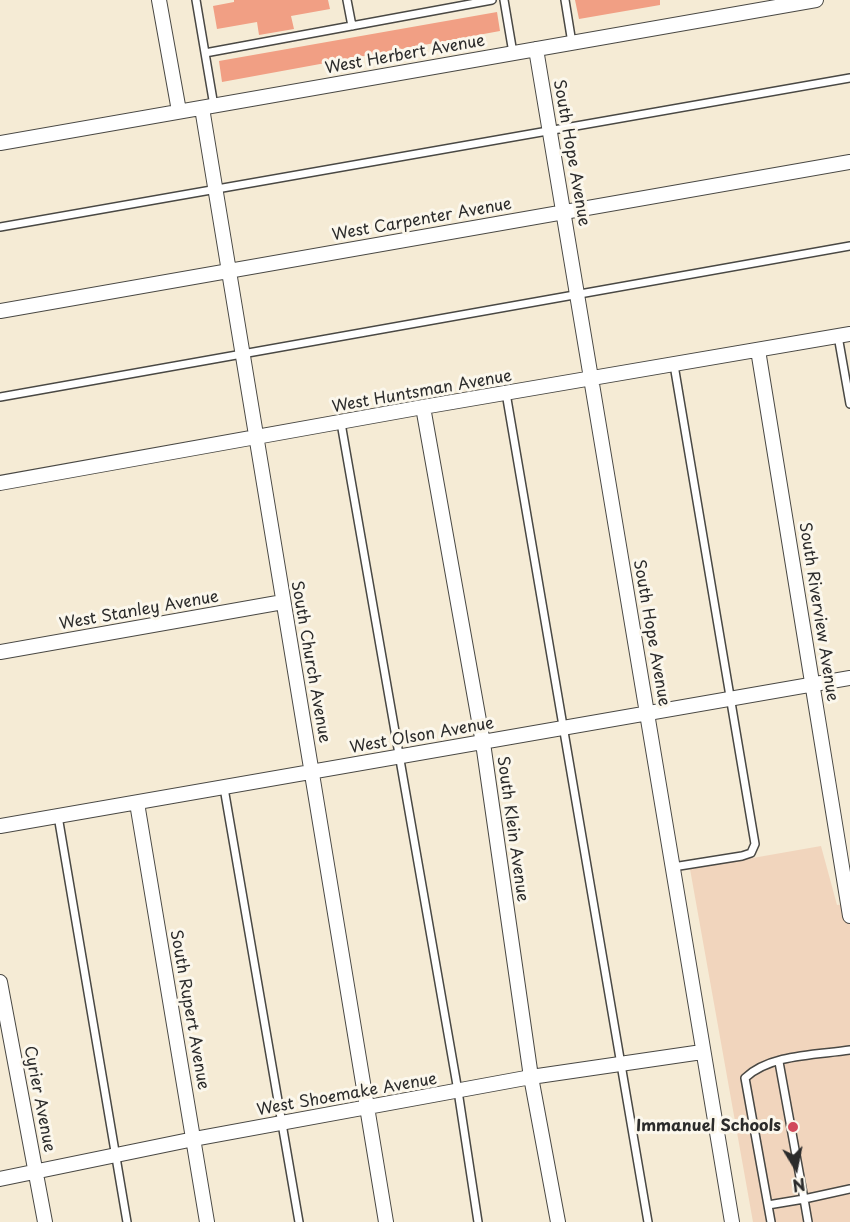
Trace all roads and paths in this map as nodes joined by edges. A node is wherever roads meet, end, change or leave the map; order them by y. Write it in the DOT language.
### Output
graph roads {
  1 [pos="159,0"];
  2 [pos="195,0"];
  3 [pos="347,0"];
  4 [pos="492,0"];
  5 [pos="504,0"];
  6 [pos="564,0"];
  7 [pos="816,0"];
  8 [pos="352,26"];
  9 [pos="572,43"];
  10 [pos="536,49"];
  11 [pos="205,53"];
  12 [pos="513,53"];
  13 [pos="850,78"];
  14 [pos="208,107"];
  15 [pos="179,111"];
  16 [pos="550,130"];
  17 [pos="0,143"];
  18 [pos="850,162"];
  19 [pos="216,189"];
  20 [pos="565,212"];
  21 [pos="0,227"];
  22 [pos="850,246"];
  23 [pos="230,271"];
  24 [pos="578,293"];
  25 [pos="0,311"];
  26 [pos="844,335"];
  27 [pos="758,350"];
  28 [pos="244,354"];
  29 [pos="674,365"];
  30 [pos="592,380"];
  31 [pos="506,393"];
  32 [pos="0,397"];
  33 [pos="850,404"];
  34 [pos="423,406"];
  35 [pos="341,423"];
  36 [pos="257,438"];
  37 [pos="0,483"];
  38 [pos="283,603"];
  39 [pos="0,652"];
  40 [pos="850,678"];
  41 [pos="814,685"];
  42 [pos="732,699"];
  43 [pos="648,713"];
  44 [pos="564,728"];
  45 [pos="483,742"];
  46 [pos="398,757"];
  47 [pos="312,773"];
  48 [pos="224,788"];
  49 [pos="137,803"];
  50 [pos="58,816"];
  51 [pos="0,826"];
  52 [pos="673,867"];
  53 [pos="850,916"];
  54 [pos="0,982"];
  55 [pos="850,1050"];
  56 [pos="702,1052"];
  57 [pos="779,1062"];
  58 [pos="621,1064"];
  59 [pos="531,1077"];
  60 [pos="458,1091"];
  61 [pos="366,1109"];
  62 [pos="283,1124"];
  63 [pos="194,1139"];
  64 [pos="116,1155"];
  65 [pos="37,1172"];
  66 [pos="0,1179"];
  67 [pos="850,1189"];
  68 [pos="804,1199"];
  69 [pos="768,1205"];
  70 [pos="45,1222"];
  71 [pos="127,1222"];
  72 [pos="207,1222"];
  73 [pos="299,1222"];
  74 [pos="386,1222"];
  75 [pos="478,1222"];
  76 [pos="558,1222"];
  77 [pos="648,1222"];
  78 [pos="732,1222"];
  79 [pos="771,1222"];
  80 [pos="808,1222"];
  1 -- 15 [label="street"];
  2 -- 11 [label="lane"];
  3 -- 8 [label="lane"];
  4 -- 8 [label="lane"];
  5 -- 12 [label="lane"];
  6 -- 9 [label="lane"];
  7 -- 9 [label="street, West Herbert Avenue"];
  8 -- 11 [label="lane"];
  9 -- 10 [label="street, West Herbert Avenue"];
  10 -- 12 [label="street, West Herbert Avenue"];
  10 -- 16 [label="street, South Hope Avenue"];
  11 -- 14 [label="lane"];
  12 -- 14 [label="street, West Herbert Avenue"];
  13 -- 16 [label="lane"];
  14 -- 15 [label="street, West Herbert Avenue"];
  14 -- 19 [label="street, South Church Avenue"];
  15 -- 17 [label="street, West Herbert Avenue"];
  16 -- 19 [label="lane"];
  16 -- 20 [label="street, South Hope Avenue"];
  18 -- 20 [label="street, West Carpenter Avenue"];
  19 -- 21 [label="lane"];
  19 -- 23 [label="street, South Church Avenue"];
  20 -- 23 [label="street, West Carpenter Avenue"];
  20 -- 24 [label="street, South Hope Avenue"];
  22 -- 24 [label="lane"];
  23 -- 25 [label="street, West Carpenter Avenue"];
  23 -- 28 [label="street, South Church Avenue"];
  24 -- 28 [label="lane"];
  24 -- 30 [label="street, South Hope Avenue"];
  26 -- 27 [label="street, West Huntsman Avenue"];
  26 -- 33 [label="lane"];
  27 -- 29 [label="street, West Huntsman Avenue"];
  27 -- 41 [label="street, South Riverview Avenue"];
  28 -- 32 [label="lane"];
  28 -- 36 [label="street, South Church Avenue"];
  29 -- 30 [label="street, West Huntsman Avenue"];
  29 -- 42 [label="lane"];
  30 -- 31 [label="street, West Huntsman Avenue"];
  30 -- 43 [label="street, South Hope Avenue"];
  31 -- 34 [label="street, West Huntsman Avenue"];
  31 -- 44 [label="lane"];
  34 -- 35 [label="street, West Huntsman Avenue"];
  34 -- 45 [label="street, South Klein Avenue"];
  35 -- 36 [label="street, West Huntsman Avenue"];
  35 -- 46 [label="lane"];
  36 -- 37 [label="street, West Huntsman Avenue"];
  36 -- 38 [label="street, South Church Avenue"];
  38 -- 39 [label="street, West Stanley Avenue"];
  38 -- 47 [label="street, South Church Avenue"];
  40 -- 41 [label="street, West Olson Avenue"];
  41 -- 42 [label="street, West Olson Avenue"];
  41 -- 53 [label="street, South Riverview Avenue"];
  42 -- 43 [label="street, West Olson Avenue"];
  42 -- 52 [label="lane"];
  43 -- 44 [label="street, West Olson Avenue"];
  43 -- 52 [label="street, South Hope Avenue"];
  44 -- 45 [label="street, West Olson Avenue"];
  44 -- 58 [label="lane"];
  45 -- 46 [label="street, West Olson Avenue"];
  45 -- 59 [label="street, South Klein Avenue"];
  46 -- 47 [label="street, West Olson Avenue"];
  46 -- 60 [label="lane"];
  47 -- 48 [label="street, West Olson Avenue"];
  47 -- 61 [label="street, South Church Avenue"];
  48 -- 49 [label="street, West Olson Avenue"];
  48 -- 62 [label="lane"];
  49 -- 50 [label="street, West Olson Avenue"];
  49 -- 63 [label="street, South Rupert Avenue"];
  50 -- 51 [label="street, West Olson Avenue"];
  50 -- 64 [label="lane"];
  52 -- 56 [label="street, South Hope Avenue"];
  54 -- 65 [label="street, Cyrier Avenue"];
  55 -- 57 [label="lane"];
  56 -- 58 [label="street, West Shoemake Avenue"];
  56 -- 78 [label="street, South Hope Avenue"];
  57 -- 68 [label="lane"];
  57 -- 69 [label="lane"];
  58 -- 59 [label="street, West Shoemake Avenue"];
  58 -- 77 [label="lane"];
  59 -- 60 [label="street, West Shoemake Avenue"];
  59 -- 76 [label="street, South Klein Avenue"];
  60 -- 61 [label="street, West Shoemake Avenue"];
  60 -- 75 [label="lane"];
  61 -- 62 [label="street, West Shoemake Avenue"];
  61 -- 74 [label="street, South Church Avenue"];
  62 -- 63 [label="street, West Shoemake Avenue"];
  62 -- 73 [label="lane"];
  63 -- 64 [label="street, West Shoemake Avenue"];
  63 -- 72 [label="street, South Rupert Avenue"];
  64 -- 65 [label="street, West Shoemake Avenue"];
  64 -- 71 [label="lane"];
  65 -- 66 [label="street, West Shoemake Avenue"];
  65 -- 70 [label="street, Cyrier Avenue"];
  67 -- 68 [label="lane"];
  68 -- 69 [label="lane"];
  68 -- 80 [label="lane"];
  69 -- 79 [label="lane"];
}
